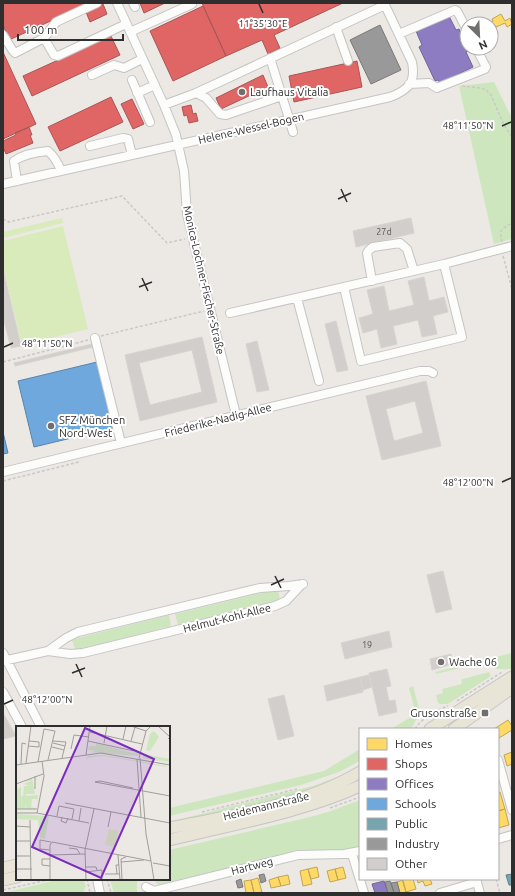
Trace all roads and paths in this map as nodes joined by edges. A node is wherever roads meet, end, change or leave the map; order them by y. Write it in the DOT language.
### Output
graph roads {
  1 [pos="97,3"];
  2 [pos="116,3"];
  3 [pos="192,4"];
  4 [pos="385,4"];
  5 [pos="460,16"];
  6 [pos="126,24"];
  7 [pos="336,27"];
  8 [pos="130,32"];
  9 [pos="399,34"];
  10 [pos="3,35"];
  11 [pos="44,38"];
  12 [pos="480,56"];
  13 [pos="270,58"];
  14 [pos="142,59"];
  15 [pos="348,61"];
  16 [pos="92,75"];
  17 [pos="132,80"];
  18 [pos="410,84"];
  19 [pos="155,85"];
  20 [pos="459,86"];
  21 [pos="137,93"];
  22 [pos="196,93"];
  23 [pos="282,96"];
  24 [pos="164,105"];
  25 [pos="289,120"];
  26 [pos="150,122"];
  27 [pos="293,132"];
  28 [pos="512,137"];
  29 [pos="178,145"];
  30 [pos="90,146"];
  31 [pos="132,155"];
  32 [pos="61,171"];
  33 [pos="17,181"];
  34 [pos="3,184"];
  35 [pos="3,219"];
  36 [pos="512,223"];
  37 [pos="193,237"];
  38 [pos="512,246"];
  39 [pos="501,249"];
  40 [pos="444,264"];
  41 [pos="414,271"];
  42 [pos="372,281"];
  43 [pos="344,288"];
  44 [pos="512,289"];
  45 [pos="297,298"];
  46 [pos="210,310"];
  47 [pos="230,314"];
  48 [pos="95,338"];
  49 [pos="3,362"];
  50 [pos="433,373"];
  51 [pos="319,381"];
  52 [pos="236,415"];
  53 [pos="121,443"];
  54 [pos="3,472"];
  55 [pos="48,650"];
  56 [pos="4,658"];
  57 [pos="508,674"];
  58 [pos="512,688"];
  59 [pos="3,692"];
  60 [pos="454,702"];
  61 [pos="448,706"];
  62 [pos="21,726"];
  63 [pos="41,726"];
  64 [pos="416,728"];
  65 [pos="432,728"];
  66 [pos="455,728"];
  67 [pos="499,768"];
  68 [pos="359,773"];
  69 [pos="501,783"];
  70 [pos="359,786"];
  71 [pos="303,788"];
  72 [pos="512,810"];
  73 [pos="199,812"];
  74 [pos="170,828"];
  75 [pos="512,835"];
  76 [pos="499,839"];
  77 [pos="170,840"];
  78 [pos="356,852"];
  79 [pos="16,865"];
  80 [pos="359,867"];
  81 [pos="3,868"];
  82 [pos="16,877"];
  83 [pos="3,880"];
  84 [pos="48,880"];
  85 [pos="87,880"];
  86 [pos="97,880"];
  87 [pos="107,880"];
  88 [pos="361,880"];
  89 [pos="496,880"];
  90 [pos="476,881"];
  91 [pos="146,887"];
  92 [pos="3,890"];
  93 [pos="90,893"];
  94 [pos="100,893"];
  95 [pos="111,893"];
  96 [pos="364,893"];
  97 [pos="440,893"];
  98 [pos="480,893"];
  99 [pos="500,893"];
  1 -- 11 [label="street"];
  2 -- 6 [label="street, Monica-Lochner-Fischer-Straße"];
  3 -- 8 [label="street"];
  4 -- 7 [label="street"];
  4 -- 9 [label="street"];
  5 -- 9 [label="street"];
  6 -- 8 [label="street, Monica-Lochner-Fischer-Straße"];
  6 -- 11 [label="street"];
  7 -- 13 [label="street"];
  7 -- 15 [label="street"];
  8 -- 14 [label="street, Monica-Lochner-Fischer-Straße"];
  9 -- 18 [label="street"];
  10 -- 11 [label="street"];
  12 -- 18 [label="street"];
  13 -- 22 [label="street"];
  13 -- 23 [label="street"];
  14 -- 16 [label="street"];
  14 -- 19 [label="street, Monica-Lochner-Fischer-Straße"];
  17 -- 21 [label="street"];
  18 -- 25 [label="street, Helene-Wessel-Bogen"];
  19 -- 21 [label="street"];
  19 -- 24 [label="street, Monica-Lochner-Fischer-Straße"];
  20 -- 28 [label="path"];
  21 -- 26 [label="street"];
  22 -- 23 [label="street"];
  22 -- 24 [label="street"];
  23 -- 25 [label="street"];
  24 -- 29 [label="street, Monica-Lochner-Fischer-Straße"];
  25 -- 27 [label="street"];
  25 -- 29 [label="street, Helene-Wessel-Bogen"];
  29 -- 31 [label="street, Helene-Wessel-Bogen"];
  29 -- 37 [label="street, Monica-Lochner-Fischer-Straße"];
  30 -- 31 [label="street"];
  31 -- 32 [label="street, Helene-Wessel-Bogen"];
  32 -- 33 [label="street, Helene-Wessel-Bogen"];
  32 -- 33 [label="street"];
  33 -- 34 [label="street, Helene-Wessel-Bogen"];
  35 -- 37 [label="path"];
  36 -- 39 [label="path"];
  37 -- 46 [label="street, Monica-Lochner-Fischer-Straße"];
  38 -- 39 [label="street"];
  39 -- 40 [label="street"];
  39 -- 44 [label="path"];
  40 -- 41 [label="street"];
  40 -- 43 [label="street"];
  41 -- 42 [label="street"];
  41 -- 42 [label="street"];
  42 -- 43 [label="street"];
  43 -- 45 [label="street"];
  45 -- 47 [label="street"];
  45 -- 51 [label="street"];
  46 -- 48 [label="path"];
  46 -- 52 [label="street, Monica-Lochner-Fischer-Straße"];
  48 -- 49 [label="path"];
  48 -- 53 [label="street"];
  50 -- 52 [label="street, Friederike-Nadig-Allee"];
  52 -- 53 [label="street, Friederike-Nadig-Allee"];
  53 -- 54 [label="street, Friederike-Nadig-Allee"];
  55 -- 55 [label="street, Helmut-Kohl-Allee"];
  55 -- 56 [label="street, Helmut-Kohl-Allee"];
  56 -- 63 [label="street"];
  57 -- 60 [label="path"];
  57 -- 65 [label="main road"];
  58 -- 66 [label="main road"];
  59 -- 62 [label="street"];
  61 -- 64 [label="path"];
  67 -- 69 [label="street"];
  68 -- 74 [label="main road, Heidemannstraße"];
  69 -- 72 [label="street"];
  70 -- 77 [label="main road, Heidemannstraße"];
  71 -- 73 [label="path, Heidemannstraße"];
  75 -- 76 [label="street"];
  78 -- 80 [label="street"];
  78 -- 91 [label="street, Hartweg"];
  79 -- 81 [label="main road"];
  82 -- 83 [label="main road"];
  84 -- 92 [label="path"];
  85 -- 93 [label="path"];
  86 -- 94 [label="street"];
  87 -- 95 [label="path"];
  88 -- 96 [label="street"];
  89 -- 99 [label="path"];
  90 -- 97 [label="street"];
  90 -- 98 [label="street"];
}
